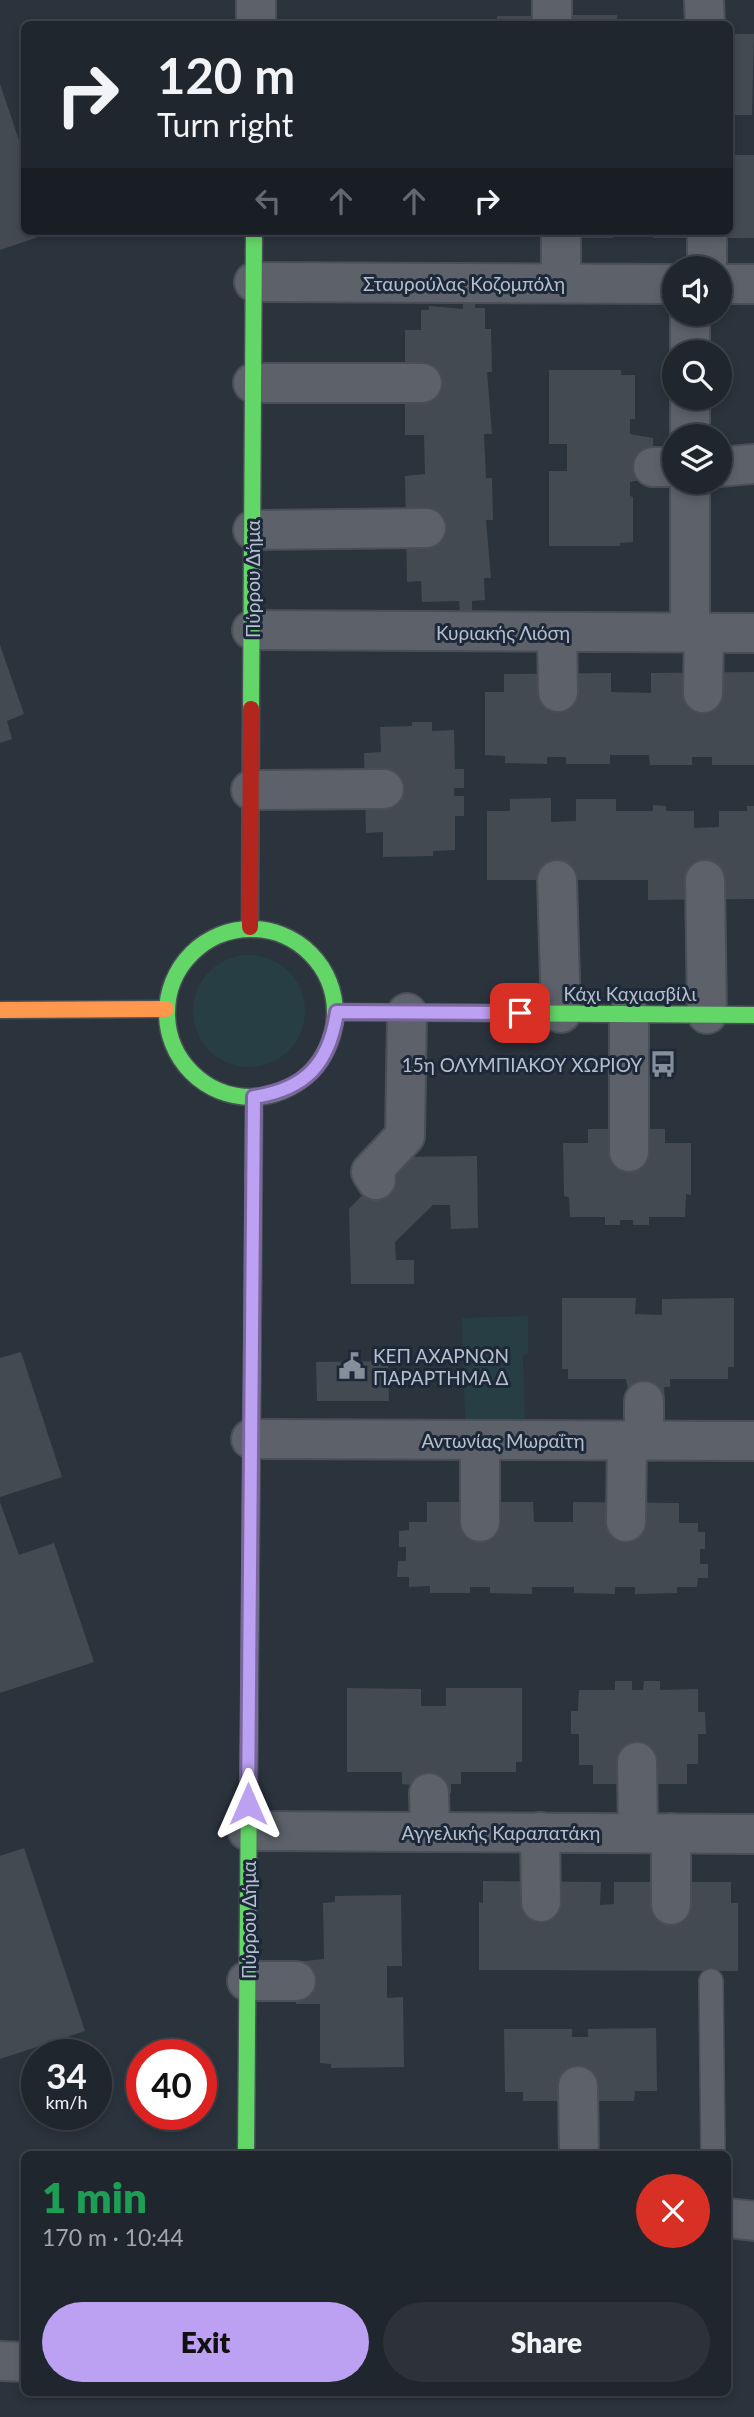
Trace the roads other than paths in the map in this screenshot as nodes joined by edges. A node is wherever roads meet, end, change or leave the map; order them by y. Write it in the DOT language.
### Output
graph roads {
  1 [pos="256,0"];
  2 [pos="704,0"];
  3 [pos="256,21"];
  4 [pos="705,21"];
  5 [pos="254,235"];
  6 [pos="561,235"];
  7 [pos="707,235"];
  8 [pos="707,256"];
  9 [pos="254,282"];
  10 [pos="561,284"];
  11 [pos="662,284"];
  12 [pos="732,284"];
  13 [pos="754,284"];
  14 [pos="253,383"];
  15 [pos="422,383"];
  16 [pos="754,464"];
  17 [pos="732,466"];
  18 [pos="691,494"];
  19 [pos="426,528"];
  20 [pos="253,530"];
  21 [pos="252,630"];
  22 [pos="557,633"];
  23 [pos="697,633"];
  24 [pos="754,633"];
  25 [pos="558,692"];
  26 [pos="703,693"];
  27 [pos="384,789"];
  28 [pos="251,790"];
  29 [pos="557,880"];
  30 [pos="705,880"];
  31 [pos="250,927"];
  32 [pos="166,1009"];
  33 [pos="0,1010"];
  34 [pos="337,1012"];
  35 [pos="407,1013"];
  36 [pos="561,1013"];
  37 [pos="629,1014"];
  38 [pos="707,1014"];
  39 [pos="754,1015"];
  40 [pos="254,1097"];
  41 [pos="629,1152"];
  42 [pos="376,1181"];
  43 [pos="644,1401"];
  44 [pos="251,1439"];
  45 [pos="481,1440"];
  46 [pos="636,1441"];
  47 [pos="754,1441"];
  48 [pos="480,1522"];
  49 [pos="626,1522"];
  50 [pos="637,1762"];
  51 [pos="429,1793"];
  52 [pos="248,1830"];
  53 [pos="430,1832"];
  54 [pos="540,1832"];
  55 [pos="654,1833"];
  56 [pos="754,1834"];
  57 [pos="541,1902"];
  58 [pos="671,1905"];
  59 [pos="247,1981"];
  60 [pos="296,1981"];
  61 [pos="710,1981"];
  62 [pos="578,2086"];
  63 [pos="246,2151"];
  64 [pos="579,2151"];
  65 [pos="713,2151"];
  66 [pos="731,2218"];
  67 [pos="754,2221"];
  68 [pos="0,2361"];
  69 [pos="21,2362"];
  1 -- 3 [label="street"];
  2 -- 4 [label="street"];
  5 -- 9 [label="street, Πύρρου Δήμα"];
  6 -- 10 [label="street"];
  7 -- 8 [label="street"];
  9 -- 10 [label="street, Σταυρούλας Κοζομπόλη"];
  9 -- 14 [label="street, Πύρρου Δήμα"];
  10 -- 11 [label="street, Σταυρούλας Κοζομπόλη"];
  12 -- 13 [label="street"];
  14 -- 15 [label="street"];
  14 -- 20 [label="street, Πύρρου Δήμα"];
  16 -- 17 [label="street"];
  18 -- 23 [label="street"];
  19 -- 20 [label="street"];
  20 -- 21 [label="street, Πύρρου Δήμα"];
  21 -- 22 [label="street, Κυριακής Λιόση"];
  21 -- 28 [label="street, Πύρρου Δήμα"];
  22 -- 23 [label="street, Κυριακής Λιόση"];
  22 -- 25 [label="street"];
  23 -- 24 [label="street, Κυριακής Λιόση"];
  23 -- 26 [label="street"];
  27 -- 28 [label="street"];
  28 -- 31 [label="street, Πύρρου Δήμα"];
  29 -- 36 [label="street"];
  30 -- 38 [label="street"];
  31 -- 32 [label="street"];
  31 -- 34 [label="street"];
  32 -- 33 [label="street"];
  32 -- 40 [label="street"];
  34 -- 35 [label="street, Κάχι Καχιασβίλι"];
  34 -- 40 [label="street"];
  35 -- 36 [label="street, Κάχι Καχιασβίλι"];
  35 -- 42 [label="street"];
  36 -- 37 [label="street, Κάχι Καχιασβίλι"];
  37 -- 38 [label="street, Κάχι Καχιασβίλι"];
  37 -- 41 [label="street"];
  38 -- 39 [label="street, Κάχι Καχιασβίλι"];
  40 -- 44 [label="street, Πύρρου Δήμα"];
  43 -- 46 [label="street"];
  44 -- 45 [label="street, Αντωνίας Μωραΐτη"];
  44 -- 52 [label="street, Πύρρου Δήμα"];
  45 -- 46 [label="street, Αντωνίας Μωραΐτη"];
  45 -- 48 [label="street"];
  46 -- 47 [label="street, Αντωνίας Μωραΐτη"];
  46 -- 49 [label="street"];
  50 -- 55 [label="street"];
  51 -- 53 [label="street"];
  52 -- 53 [label="street, Αγγελικής Καραπατάκη"];
  52 -- 59 [label="street, Πύρρου Δήμα"];
  53 -- 54 [label="street, Αγγελικής Καραπατάκη"];
  54 -- 55 [label="street, Αγγελικής Καραπατάκη"];
  54 -- 57 [label="street"];
  55 -- 56 [label="street, Αγγελικής Καραπατάκη"];
  55 -- 58 [label="street"];
  59 -- 60 [label="street"];
  59 -- 63 [label="street, Πύρρου Δήμα"];
  61 -- 65 [label="lane"];
  62 -- 64 [label="street"];
  66 -- 67 [label="street"];
  68 -- 69 [label="street"];
}
